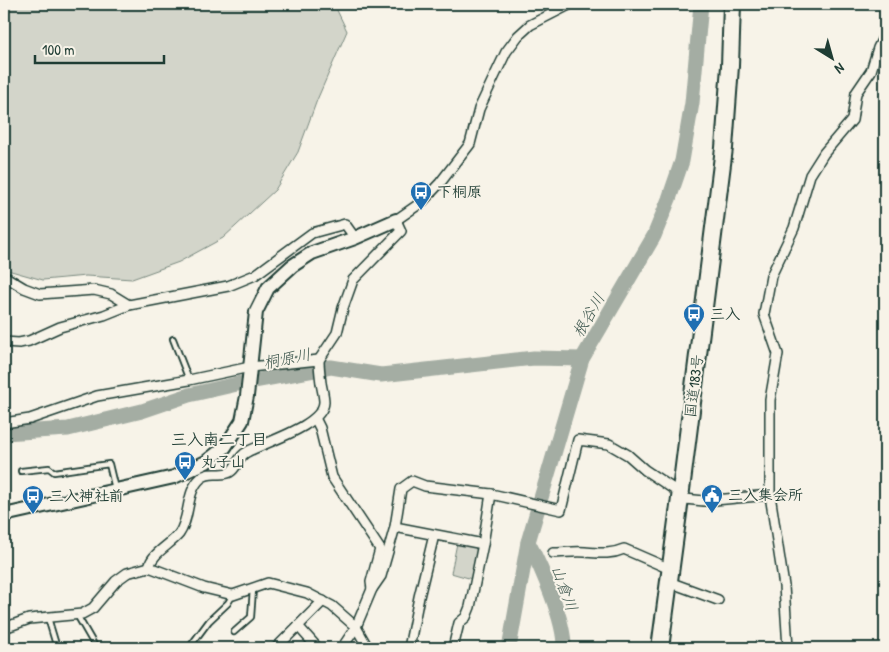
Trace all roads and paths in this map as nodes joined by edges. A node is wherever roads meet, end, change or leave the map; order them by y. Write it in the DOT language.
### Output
graph roads {
  1 [pos="571,4"];
  2 [pos="732,4"];
  3 [pos="885,34"];
  4 [pos="396,220"];
  5 [pos="355,238"];
  6 [pos="4,276"];
  7 [pos="130,305"];
  8 [pos="173,339"];
  9 [pos="4,342"];
  10 [pos="319,361"];
  11 [pos="250,369"];
  12 [pos="189,380"];
  13 [pos="315,418"];
  14 [pos="4,423"];
  15 [pos="225,447"];
  16 [pos="240,456"];
  17 [pos="20,471"];
  18 [pos="115,489"];
  19 [pos="491,494"];
  20 [pos="681,494"];
  21 [pos="770,495"];
  22 [pos="4,514"];
  23 [pos="395,527"];
  24 [pos="434,535"];
  25 [pos="483,544"];
  26 [pos="553,553"];
  27 [pos="149,567"];
  28 [pos="670,576"];
  29 [pos="253,589"];
  30 [pos="372,589"];
  31 [pos="233,595"];
  32 [pos="323,600"];
  33 [pos="718,600"];
  34 [pos="77,614"];
  35 [pos="47,616"];
  36 [pos="298,626"];
  37 [pos="356,627"];
  38 [pos="4,628"];
  39 [pos="234,632"];
  40 [pos="57,648"];
  41 [pos="96,648"];
  42 [pos="189,648"];
  43 [pos="276,648"];
  44 [pos="313,648"];
  45 [pos="342,648"];
  46 [pos="368,648"];
  47 [pos="409,648"];
  48 [pos="454,648"];
  49 [pos="660,648"];
  50 [pos="788,648"];
  1 -- 4 [label="street"];
  2 -- 20 [label="highway, 国道183号"];
  3 -- 21 [label="street"];
  4 -- 5 [label="street"];
  4 -- 10 [label="street"];
  5 -- 7 [label="street"];
  5 -- 11 [label="street"];
  6 -- 7 [label="street"];
  7 -- 9 [label="street"];
  8 -- 12 [label="lane"];
  10 -- 11 [label="street"];
  10 -- 13 [label="street"];
  11 -- 12 [label="street"];
  11 -- 15 [label="street"];
  12 -- 14 [label="street"];
  13 -- 16 [label="street"];
  13 -- 30 [label="street"];
  15 -- 16 [label="street"];
  15 -- 18 [label="street"];
  16 -- 27 [label="street"];
  17 -- 18 [label="lane"];
  18 -- 22 [label="street"];
  19 -- 20 [label="street"];
  19 -- 23 [label="street"];
  19 -- 25 [label="street"];
  20 -- 21 [label="street"];
  20 -- 28 [label="highway, 国道183号"];
  21 -- 50 [label="street"];
  23 -- 24 [label="street"];
  23 -- 30 [label="street"];
  24 -- 25 [label="street"];
  24 -- 47 [label="street"];
  25 -- 48 [label="street"];
  26 -- 28 [label="street"];
  27 -- 31 [label="street"];
  27 -- 34 [label="street"];
  28 -- 33 [label="street"];
  28 -- 49 [label="highway, 国道183号"];
  29 -- 31 [label="street"];
  29 -- 32 [label="street"];
  29 -- 39 [label="lane"];
  30 -- 37 [label="street"];
  31 -- 42 [label="lane"];
  32 -- 36 [label="street"];
  32 -- 37 [label="street"];
  34 -- 35 [label="street"];
  34 -- 41 [label="lane"];
  35 -- 38 [label="street"];
  35 -- 40 [label="lane"];
  36 -- 43 [label="street"];
  36 -- 44 [label="street"];
  37 -- 45 [label="street"];
  37 -- 46 [label="street"];
}
